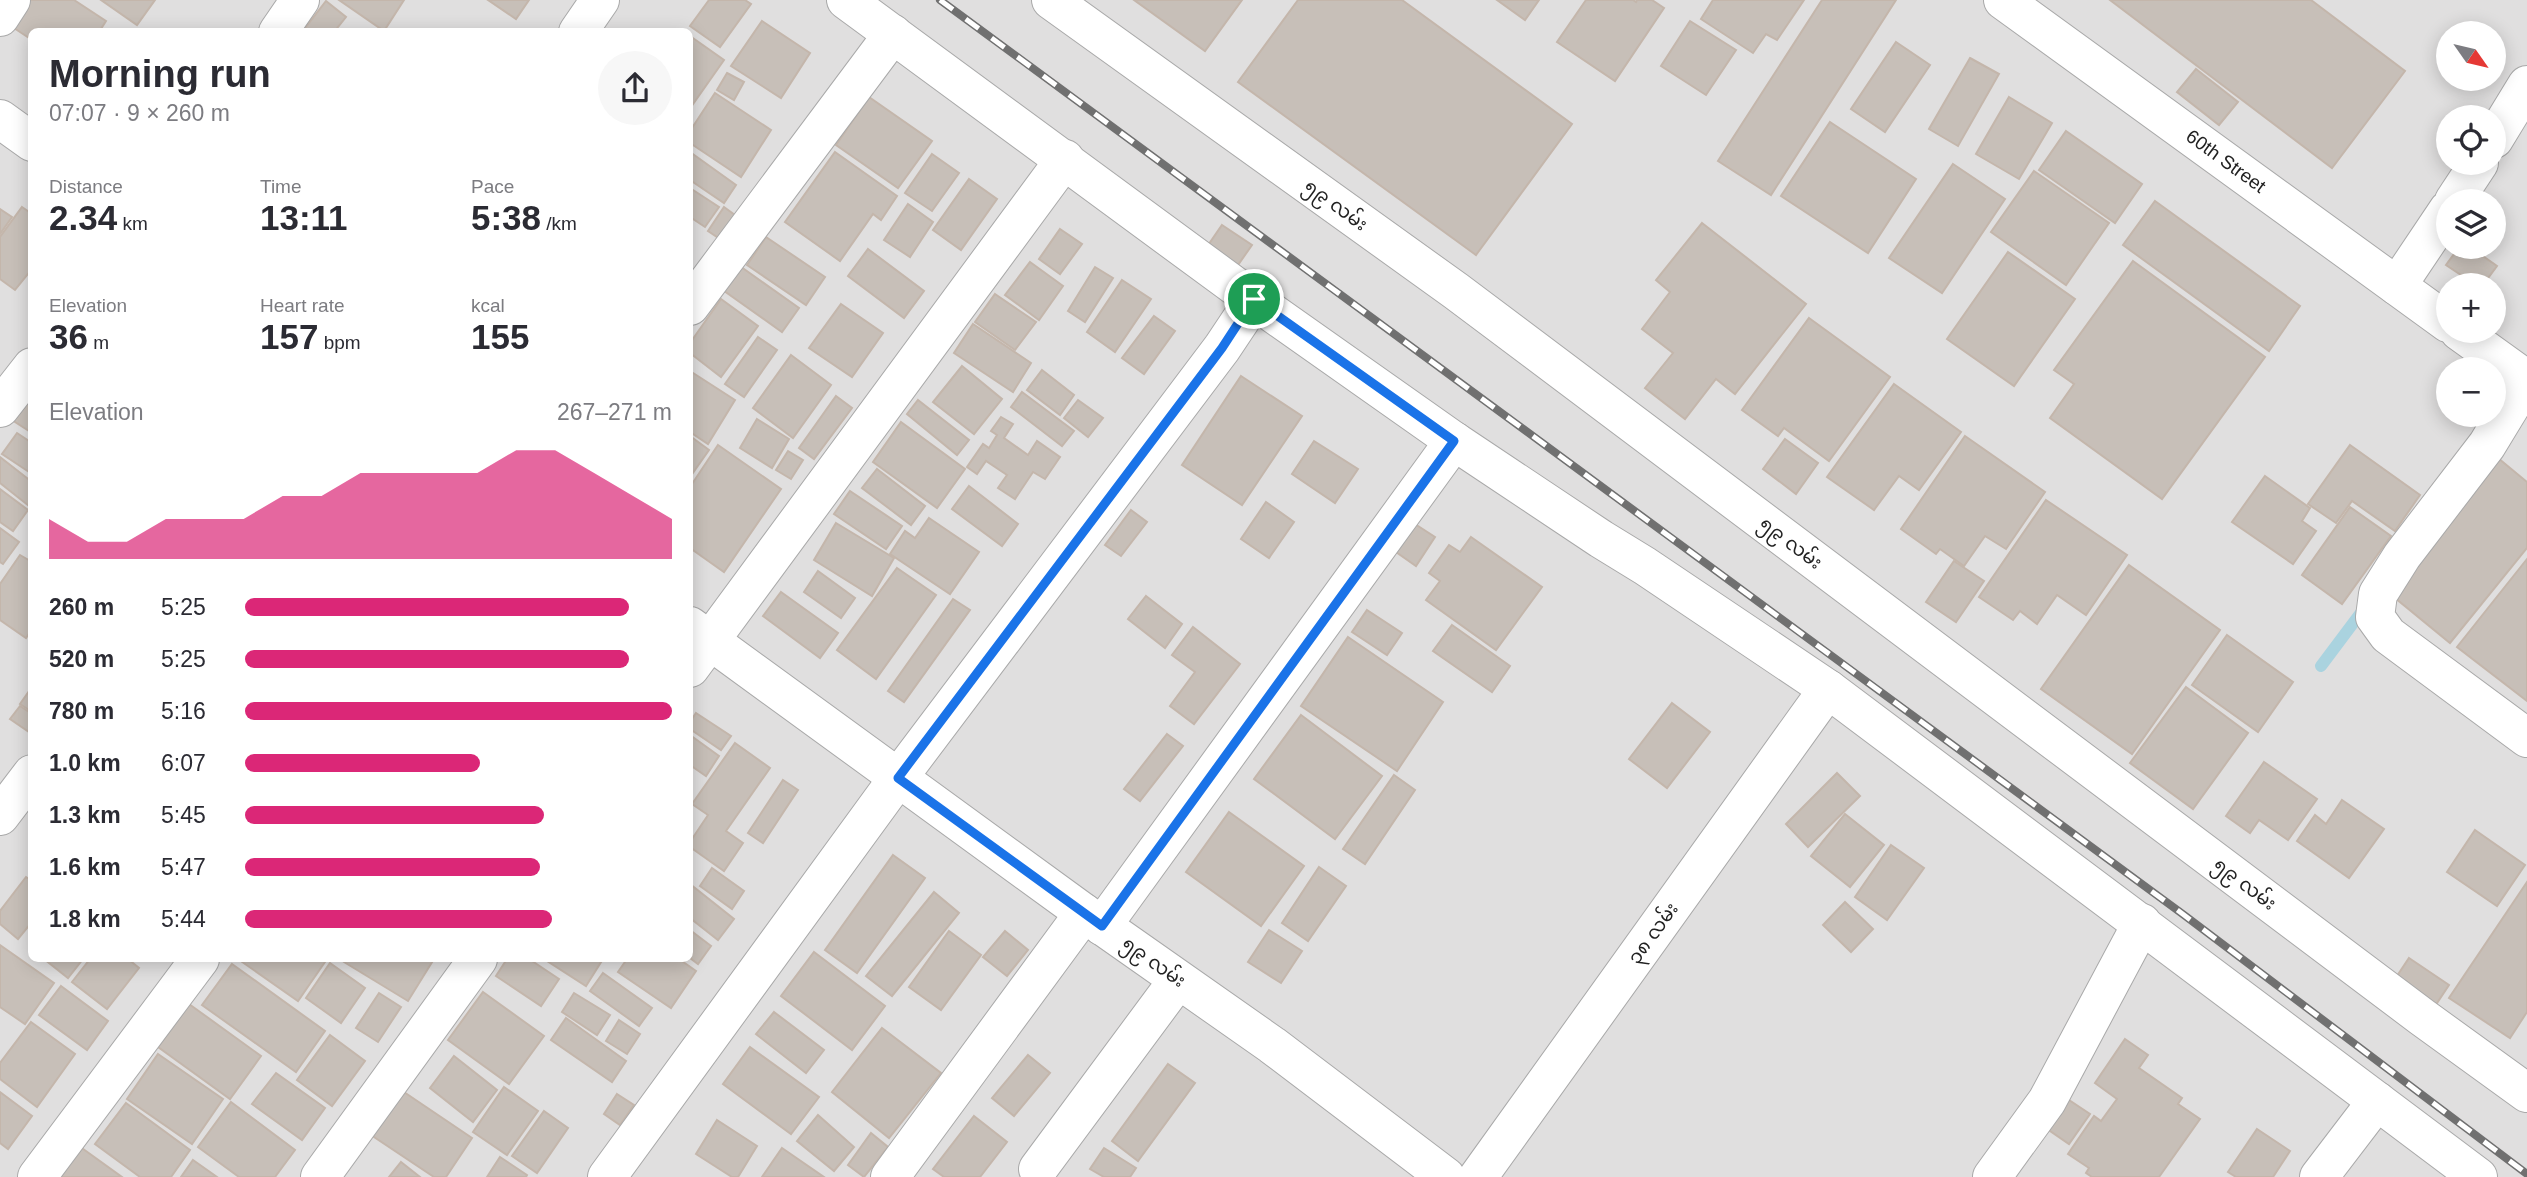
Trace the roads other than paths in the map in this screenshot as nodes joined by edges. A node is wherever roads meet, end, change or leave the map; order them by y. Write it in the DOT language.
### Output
graph roads {
  1 [pos="10,0"];
  2 [pos="300,0"];
  3 [pos="600,0"];
  4 [pos="846,0"];
  5 [pos="1051,0"];
  6 [pos="2003,0"];
  7 [pos="0,17"];
  8 [pos="281,28"];
  9 [pos="581,28"];
  10 [pos="893,34"];
  11 [pos="2527,85"];
  12 [pos="0,119"];
  13 [pos="2506,119"];
  14 [pos="28,139"];
  15 [pos="1065,159"];
  16 [pos="2436,228"];
  17 [pos="2397,286"];
  18 [pos="1254,299"];
  19 [pos="693,302"];
  20 [pos="2436,314"];
  21 [pos="2476,343"];
  22 [pos="28,372"];
  23 [pos="2527,379"];
  24 [pos="0,408"];
  25 [pos="1454,441"];
  26 [pos="696,645"];
  27 [pos="1828,689"];
  28 [pos="2527,738"];
  29 [pos="898,778"];
  30 [pos="28,779"];
  31 [pos="0,816"];
  32 [pos="1093,920"];
  33 [pos="2142,923"];
  34 [pos="199,962"];
  35 [pos="476,962"];
  36 [pos="1178,980"];
  37 [pos="2527,1093"];
  38 [pos="2377,1101"];
  39 [pos="1038,1169"];
  40 [pos="37,1177"];
  41 [pos="320,1177"];
  42 [pos="607,1177"];
  43 [pos="890,1177"];
  44 [pos="1446,1177"];
  45 [pos="1478,1177"];
  46 [pos="1992,1177"];
  47 [pos="2319,1177"];
  48 [pos="2478,1177"];
  1 -- 7 [label="street"];
  2 -- 8 [label="street"];
  3 -- 9 [label="street"];
  4 -- 10 [label="street"];
  5 -- 37 [label="street, ၅၉ လမ်း"];
  6 -- 17 [label="street, 60th Street"];
  10 -- 15 [label="street"];
  10 -- 19 [label="street"];
  11 -- 13 [label="street"];
  12 -- 14 [label="street"];
  15 -- 18 [label="street"];
  15 -- 26 [label="street"];
  16 -- 17 [label="street"];
  17 -- 20 [label="street, 60th Street"];
  18 -- 25 [label="street"];
  18 -- 29 [label="street"];
  21 -- 23 [label="street"];
  22 -- 24 [label="street"];
  23 -- 28 [label="street"];
  25 -- 27 [label="street"];
  25 -- 32 [label="street"];
  26 -- 29 [label="street, ၅၉ လမ်း"];
  27 -- 33 [label="street"];
  27 -- 45 [label="street, ၃၈ လမ်း"];
  29 -- 32 [label="street, ၅၉ လမ်း"];
  29 -- 42 [label="street"];
  30 -- 31 [label="street"];
  32 -- 36 [label="street, ၅၉ လမ်း"];
  32 -- 43 [label="street"];
  33 -- 38 [label="street"];
  33 -- 46 [label="street"];
  34 -- 40 [label="street"];
  35 -- 41 [label="street"];
  36 -- 39 [label="street"];
  36 -- 44 [label="street, ၅၉ လမ်း"];
  38 -- 47 [label="street"];
  38 -- 48 [label="street"];
}
